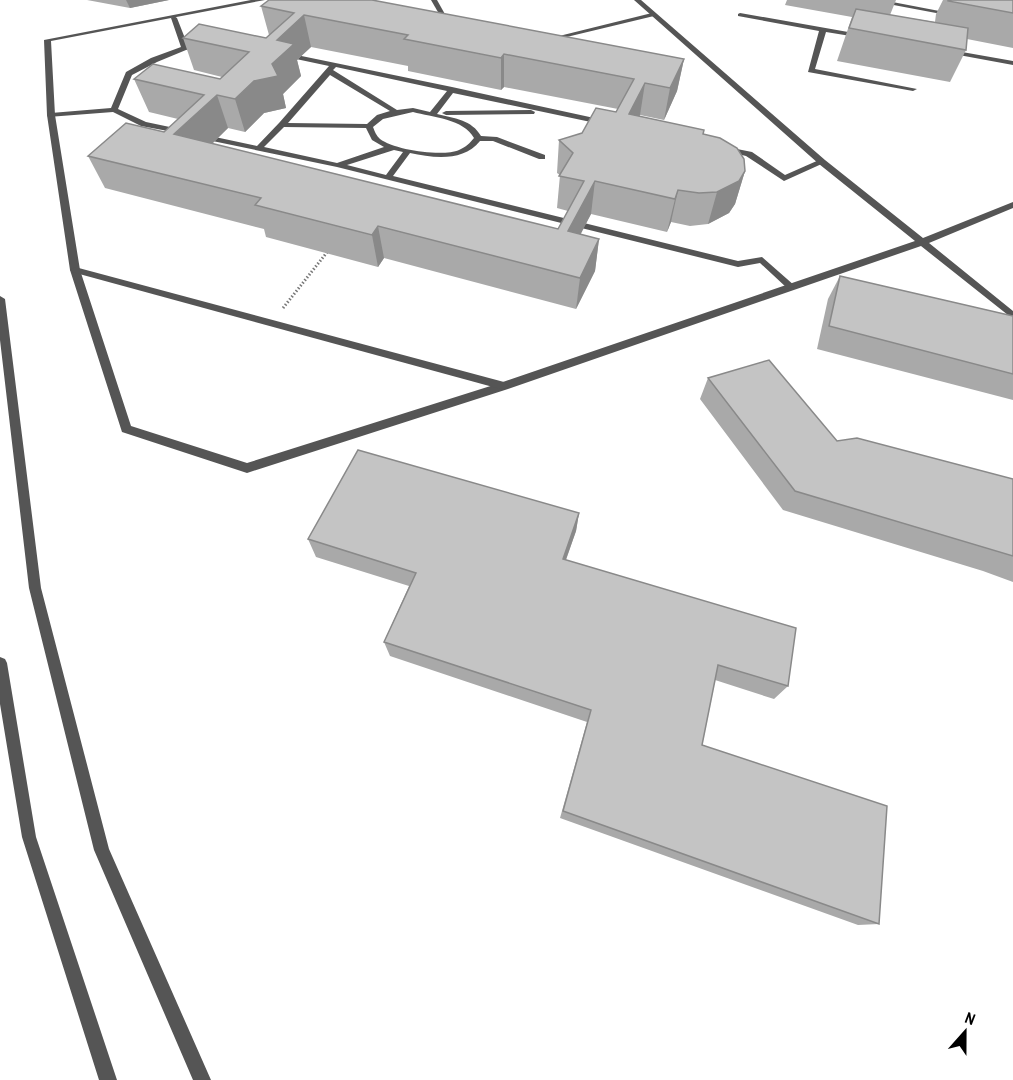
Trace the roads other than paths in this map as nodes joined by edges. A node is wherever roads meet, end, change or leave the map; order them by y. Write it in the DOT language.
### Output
graph roads {
  1 [pos="262,0"];
  2 [pos="434,0"];
  3 [pos="637,0"];
  4 [pos="870,0"];
  5 [pos="898,6"];
  6 [pos="652,15"];
  7 [pos="740,15"];
  8 [pos="897,15"];
  9 [pos="963,16"];
  10 [pos="174,18"];
  11 [pos="823,29"];
  12 [pos="451,31"];
  13 [pos="868,37"];
  14 [pos="538,42"];
  15 [pos="205,46"];
  16 [pos="185,48"];
  17 [pos="935,49"];
  18 [pos="278,53"];
  19 [pos="1013,63"];
  20 [pos="332,68"];
  21 [pos="452,89"];
  22 [pos="913,89"];
  23 [pos="114,110"];
  24 [pos="551,111"];
  25 [pos="396,112"];
  26 [pos="433,114"];
  27 [pos="51,115"];
  28 [pos="610,124"];
  29 [pos="282,125"];
  30 [pos="369,126"];
  31 [pos="478,138"];
  32 [pos="714,146"];
  33 [pos="260,147"];
  34 [pos="394,147"];
  35 [pos="408,150"];
  36 [pos="542,157"];
  37 [pos="822,162"];
  38 [pos="337,165"];
  39 [pos="388,178"];
  40 [pos="1013,205"];
  41 [pos="922,242"];
  42 [pos="75,270"];
  43 [pos="790,286"];
  44 [pos="0,299"];
  45 [pos="1013,316"];
  46 [pos="504,386"];
  47 [pos="0,663"];
  48 [pos="108,1080"];
  49 [pos="202,1080"];
  1 -- 10 [label="street"];
  2 -- 12 [label="street"];
  3 -- 6 [label="street"];
  4 -- 5 [label="street"];
  5 -- 8 [label="street"];
  5 -- 9 [label="street"];
  6 -- 14 [label="street"];
  6 -- 37 [label="street"];
  7 -- 11 [label="street"];
  10 -- 16 [label="street"];
  10 -- 27 [label="street"];
  11 -- 13 [label="street"];
  11 -- 22 [label="street"];
  15 -- 16 [label="street"];
  16 -- 23 [label="street"];
  17 -- 19 [label="street"];
  18 -- 20 [label="street"];
  20 -- 21 [label="street"];
  20 -- 25 [label="street"];
  20 -- 29 [label="street"];
  21 -- 24 [label="street"];
  21 -- 26 [label="street"];
  23 -- 27 [label="street"];
  23 -- 33 [label="street"];
  24 -- 26 [label="street"];
  24 -- 28 [label="street"];
  25 -- 26 [label="street"];
  25 -- 30 [label="street"];
  26 -- 31 [label="street"];
  27 -- 42 [label="street"];
  29 -- 30 [label="street"];
  29 -- 33 [label="street"];
  30 -- 34 [label="street"];
  31 -- 35 [label="street"];
  31 -- 36 [label="street"];
  32 -- 37 [label="street"];
  33 -- 38 [label="street"];
  34 -- 35 [label="street"];
  34 -- 38 [label="street"];
  35 -- 39 [label="street"];
  37 -- 41 [label="street"];
  38 -- 39 [label="street"];
  39 -- 43 [label="street"];
  40 -- 41 [label="street"];
  41 -- 43 [label="street"];
  41 -- 45 [label="street"];
  42 -- 46 [label="street"];
  42 -- 46 [label="street"];
  43 -- 46 [label="street"];
  44 -- 49 [label="street"];
  47 -- 48 [label="street"];
}
